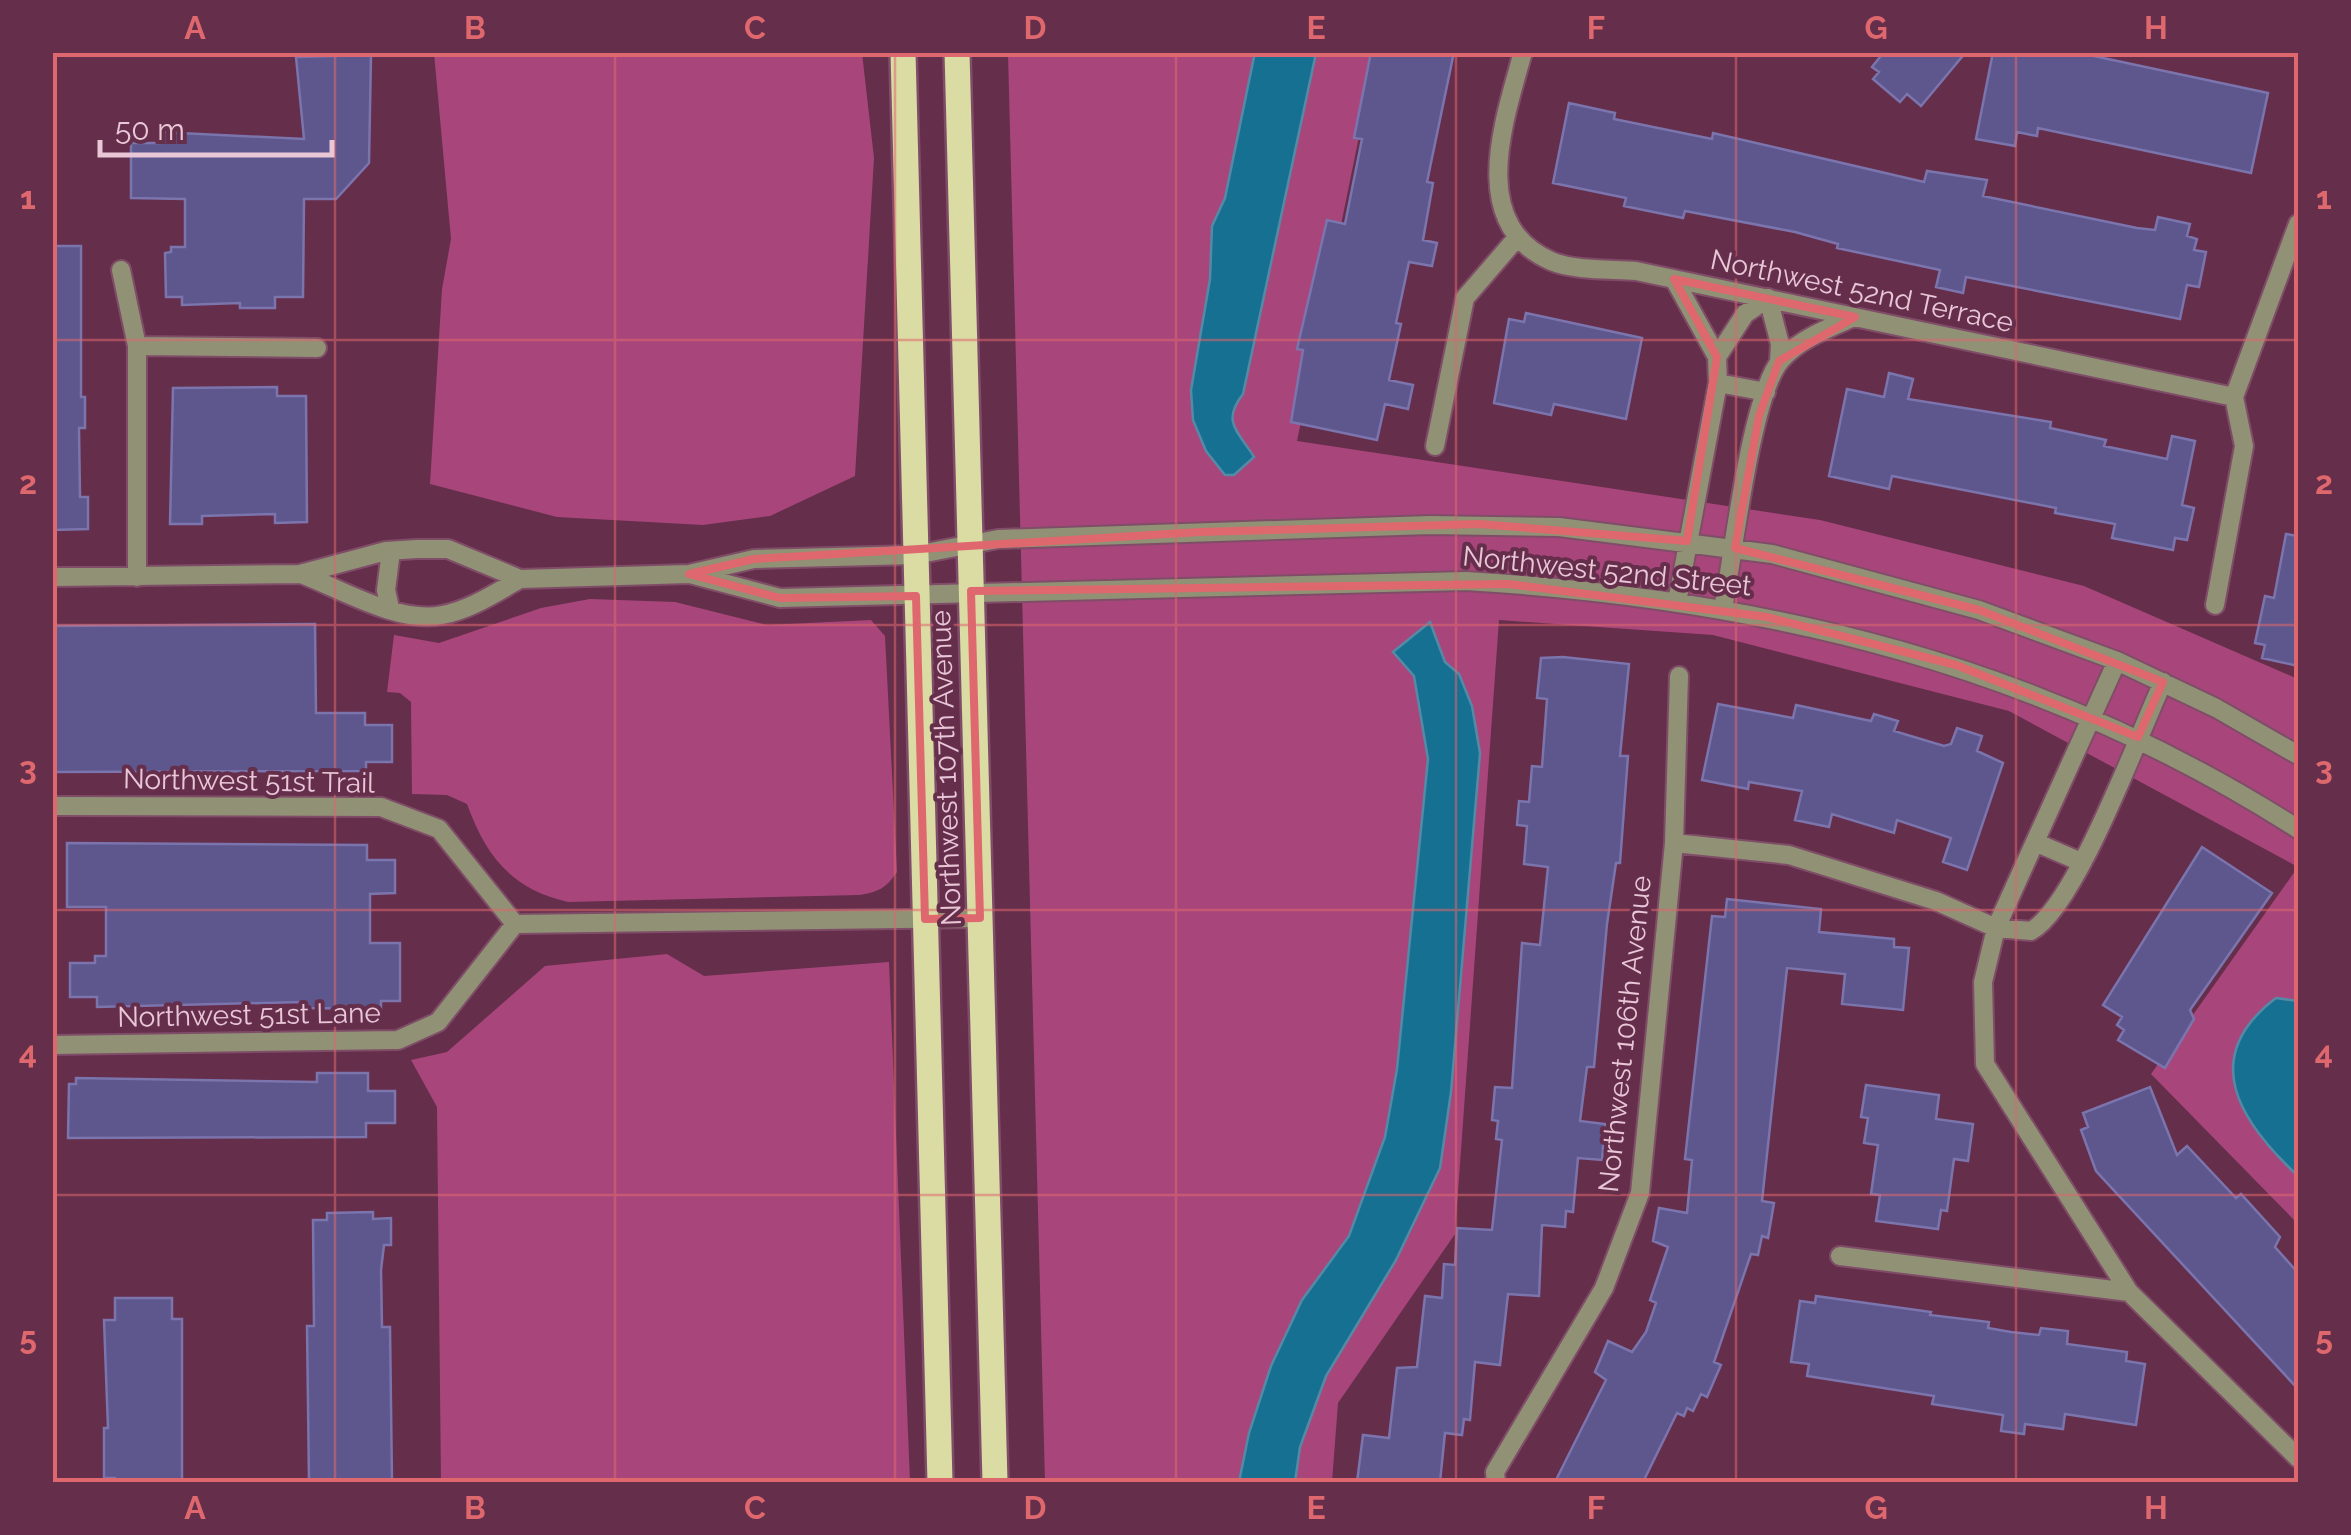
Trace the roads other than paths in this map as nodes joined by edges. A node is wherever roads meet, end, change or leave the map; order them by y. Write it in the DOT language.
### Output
graph roads {
  1 [pos="903,52"];
  2 [pos="958,52"];
  3 [pos="1523,52"];
  4 [pos="2298,224"];
  5 [pos="1515,240"];
  6 [pos="121,270"];
  7 [pos="1674,279"];
  8 [pos="1768,298"];
  9 [pos="1855,317"];
  10 [pos="137,346"];
  11 [pos="317,348"];
  12 [pos="1716,357"];
  13 [pos="1780,361"];
  14 [pos="1718,383"];
  15 [pos="1766,392"];
  16 [pos="2234,397"];
  17 [pos="1435,446"];
  18 [pos="1687,541"];
  19 [pos="970,544"];
  20 [pos="1735,548"];
  21 [pos="391,551"];
  22 [pos="915,555"];
  23 [pos="300,574"];
  24 [pos="689,574"];
  25 [pos="52,577"];
  26 [pos="137,577"];
  27 [pos="520,579"];
  28 [pos="971,591"];
  29 [pos="916,596"];
  30 [pos="1676,602"];
  31 [pos="2214,605"];
  32 [pos="390,608"];
  33 [pos="1723,609"];
  34 [pos="2117,661"];
  35 [pos="1679,676"];
  36 [pos="2163,682"];
  37 [pos="2092,717"];
  38 [pos="2138,737"];
  39 [pos="2298,755"];
  40 [pos="52,806"];
  41 [pos="2298,829"];
  42 [pos="1674,843"];
  43 [pos="2036,843"];
  44 [pos="2081,862"];
  45 [pos="980,918"];
  46 [pos="925,920"];
  47 [pos="515,924"];
  48 [pos="1996,928"];
  49 [pos="52,1045"];
  50 [pos="1840,1256"];
  51 [pos="2129,1292"];
  52 [pos="2298,1458"];
  53 [pos="940,1482"];
  54 [pos="995,1482"];
  55 [pos="1496,1482"];
  1 -- 22 [label="main road, Northwest 107th Avenue"];
  2 -- 19 [label="main road, Northwest 107th Avenue"];
  3 -- 5 [label="street"];
  4 -- 16 [label="street"];
  5 -- 7 [label="street, Northwest 52nd Terrace"];
  5 -- 17 [label="street"];
  6 -- 10 [label="street"];
  7 -- 8 [label="street, Northwest 52nd Terrace"];
  7 -- 12 [label="street"];
  8 -- 9 [label="street, Northwest 52nd Terrace"];
  8 -- 12 [label="street"];
  8 -- 13 [label="street"];
  9 -- 13 [label="street"];
  9 -- 16 [label="street, Northwest 52nd Terrace"];
  10 -- 11 [label="street"];
  10 -- 26 [label="street"];
  12 -- 14 [label="street"];
  13 -- 15 [label="street"];
  14 -- 15 [label="street"];
  14 -- 18 [label="street"];
  15 -- 20 [label="street"];
  16 -- 31 [label="street"];
  18 -- 19 [label="street, Northwest 52nd Street"];
  18 -- 20 [label="street, Northwest 52nd Street"];
  18 -- 30 [label="street"];
  19 -- 22 [label="street, Northwest 52nd Street"];
  19 -- 28 [label="main road, Northwest 107th Avenue"];
  20 -- 33 [label="street"];
  20 -- 34 [label="street, Northwest 52nd Street"];
  21 -- 23 [label="street, Northwest 52nd Street"];
  21 -- 27 [label="street, Northwest 52nd Street"];
  21 -- 32 [label="street"];
  22 -- 24 [label="street, Northwest 52nd Street"];
  22 -- 29 [label="main road, Northwest 107th Avenue"];
  23 -- 26 [label="street, Northwest 52nd Street"];
  23 -- 32 [label="street, Northwest 52nd Street"];
  24 -- 27 [label="street, Northwest 52nd Street"];
  24 -- 29 [label="street, Northwest 52nd Street"];
  25 -- 26 [label="street, Northwest 52nd Street"];
  27 -- 32 [label="street, Northwest 52nd Street"];
  28 -- 29 [label="street, Northwest 52nd Street"];
  28 -- 30 [label="street, Northwest 52nd Street"];
  28 -- 45 [label="main road, Northwest 107th Avenue"];
  29 -- 46 [label="main road, Northwest 107th Avenue"];
  30 -- 33 [label="street, Northwest 52nd Street"];
  33 -- 37 [label="street, Northwest 52nd Street"];
  34 -- 36 [label="street, Northwest 52nd Street"];
  34 -- 37 [label="street"];
  35 -- 42 [label="street, Northwest 106th Avenue"];
  36 -- 38 [label="street"];
  36 -- 39 [label="street, Northwest 52nd Street"];
  37 -- 38 [label="street, Northwest 52nd Street"];
  37 -- 43 [label="street"];
  38 -- 41 [label="street, Northwest 52nd Street"];
  38 -- 44 [label="street"];
  40 -- 47 [label="street, Northwest 51st Trail"];
  42 -- 48 [label="street"];
  42 -- 55 [label="street, Northwest 106th Avenue"];
  43 -- 44 [label="street"];
  43 -- 48 [label="street"];
  44 -- 48 [label="street"];
  45 -- 46 [label="street"];
  45 -- 54 [label="main road, Northwest 107th Avenue"];
  46 -- 47 [label="street"];
  46 -- 53 [label="main road, Northwest 107th Avenue"];
  47 -- 49 [label="street, Northwest 51st Lane"];
  48 -- 51 [label="street"];
  50 -- 51 [label="street"];
  51 -- 52 [label="street"];
}
